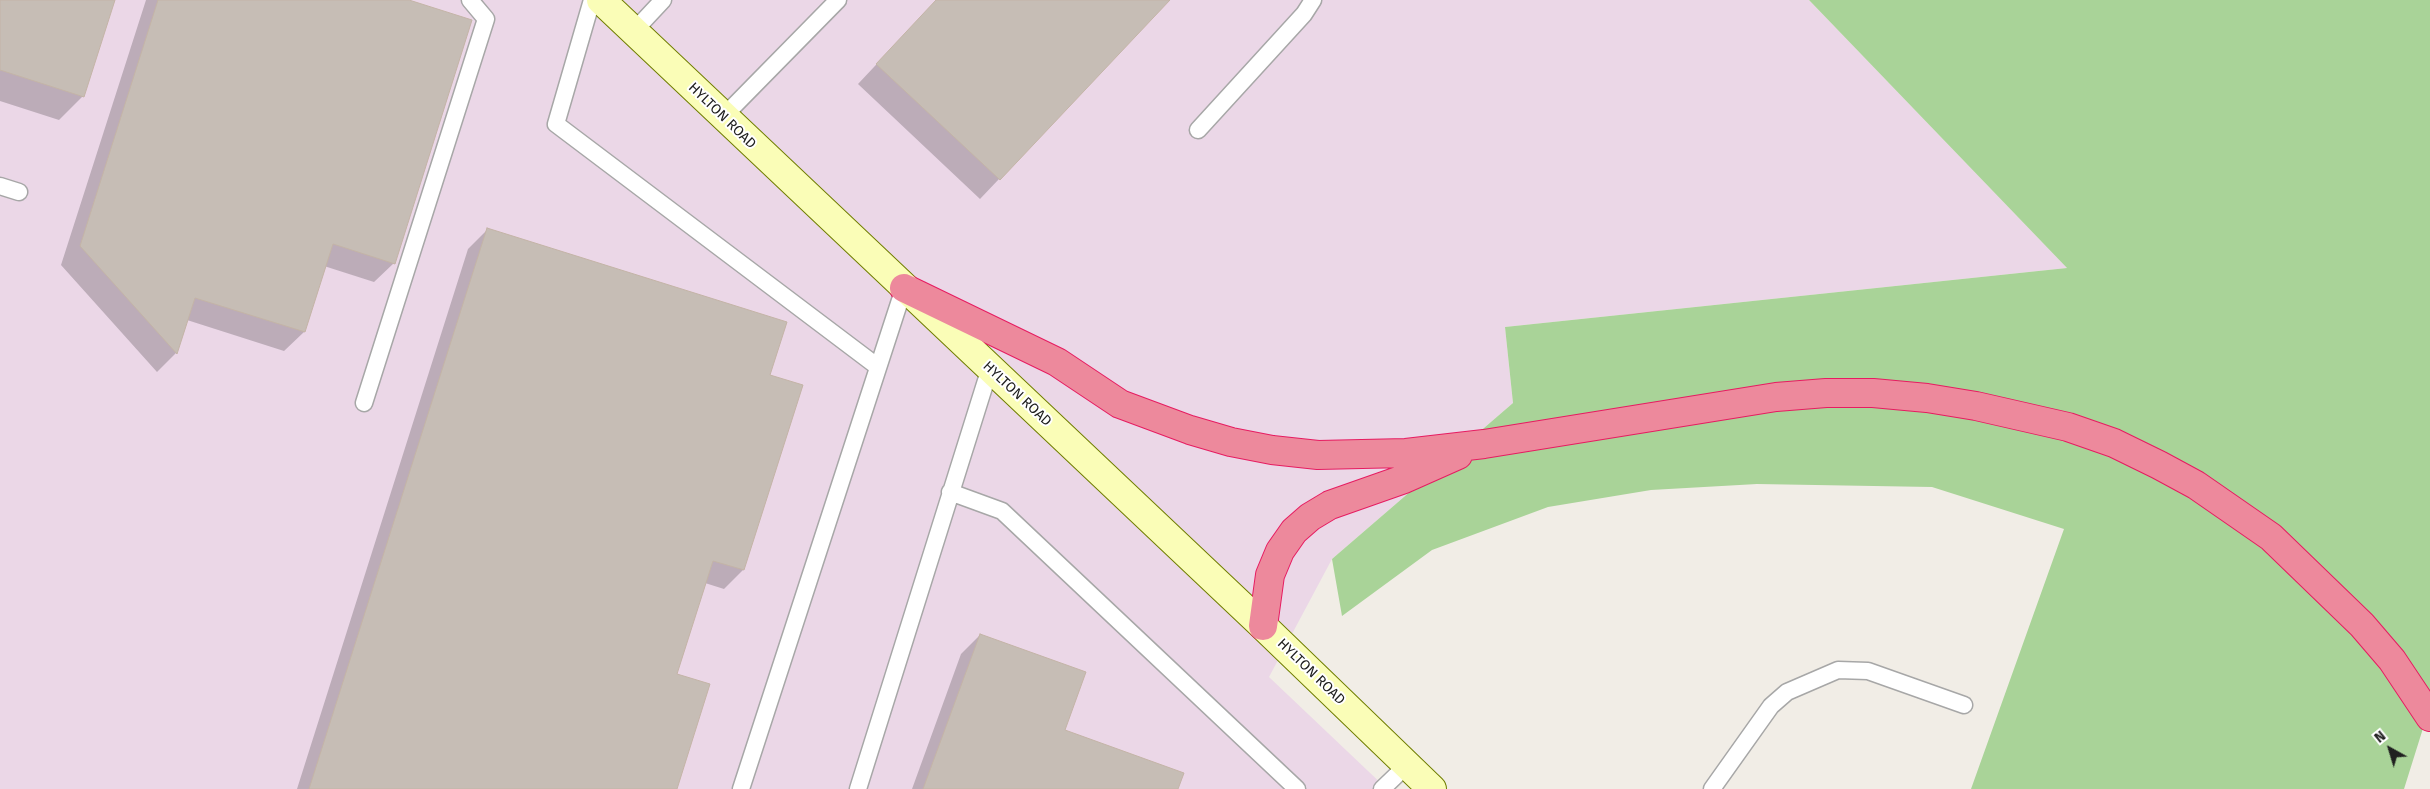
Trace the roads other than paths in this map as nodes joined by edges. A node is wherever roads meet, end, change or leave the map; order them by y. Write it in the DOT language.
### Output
graph roads {
  1 [pos="470,0"];
  2 [pos="592,0"];
  3 [pos="601,0"];
  4 [pos="663,0"];
  5 [pos="838,0"];
  6 [pos="1313,0"];
  7 [pos="634,31"];
  8 [pos="723,117"];
  9 [pos="1198,130"];
  10 [pos="0,186"];
  11 [pos="19,192"];
  12 [pos="904,288"];
  13 [pos="878,366"];
  14 [pos="990,368"];
  15 [pos="364,403"];
  16 [pos="1484,444"];
  17 [pos="950,492"];
  18 [pos="1263,626"];
  19 [pos="1964,705"];
  20 [pos="2430,717"];
  21 [pos="1407,765"];
  22 [pos="741,789"];
  23 [pos="858,789"];
  24 [pos="1297,789"];
  25 [pos="1382,789"];
  26 [pos="1432,789"];
  27 [pos="1712,789"];
  1 -- 15 [label="lane"];
  2 -- 13 [label="lane"];
  3 -- 7 [label="street, HYLTON ROAD"];
  4 -- 7 [label="lane"];
  5 -- 8 [label="lane"];
  6 -- 9 [label="lane"];
  7 -- 8 [label="street, HYLTON ROAD"];
  8 -- 12 [label="street, HYLTON ROAD"];
  10 -- 11 [label="lane"];
  12 -- 13 [label="lane"];
  12 -- 14 [label="street, HYLTON ROAD"];
  12 -- 16 [label="highway"];
  13 -- 22 [label="lane"];
  14 -- 17 [label="lane"];
  14 -- 18 [label="street, HYLTON ROAD"];
  16 -- 18 [label="highway"];
  16 -- 20 [label="highway"];
  17 -- 23 [label="lane"];
  17 -- 24 [label="lane"];
  18 -- 21 [label="street, HYLTON ROAD"];
  19 -- 27 [label="lane"];
  21 -- 25 [label="lane"];
  21 -- 26 [label="street, HYLTON ROAD"];
}
